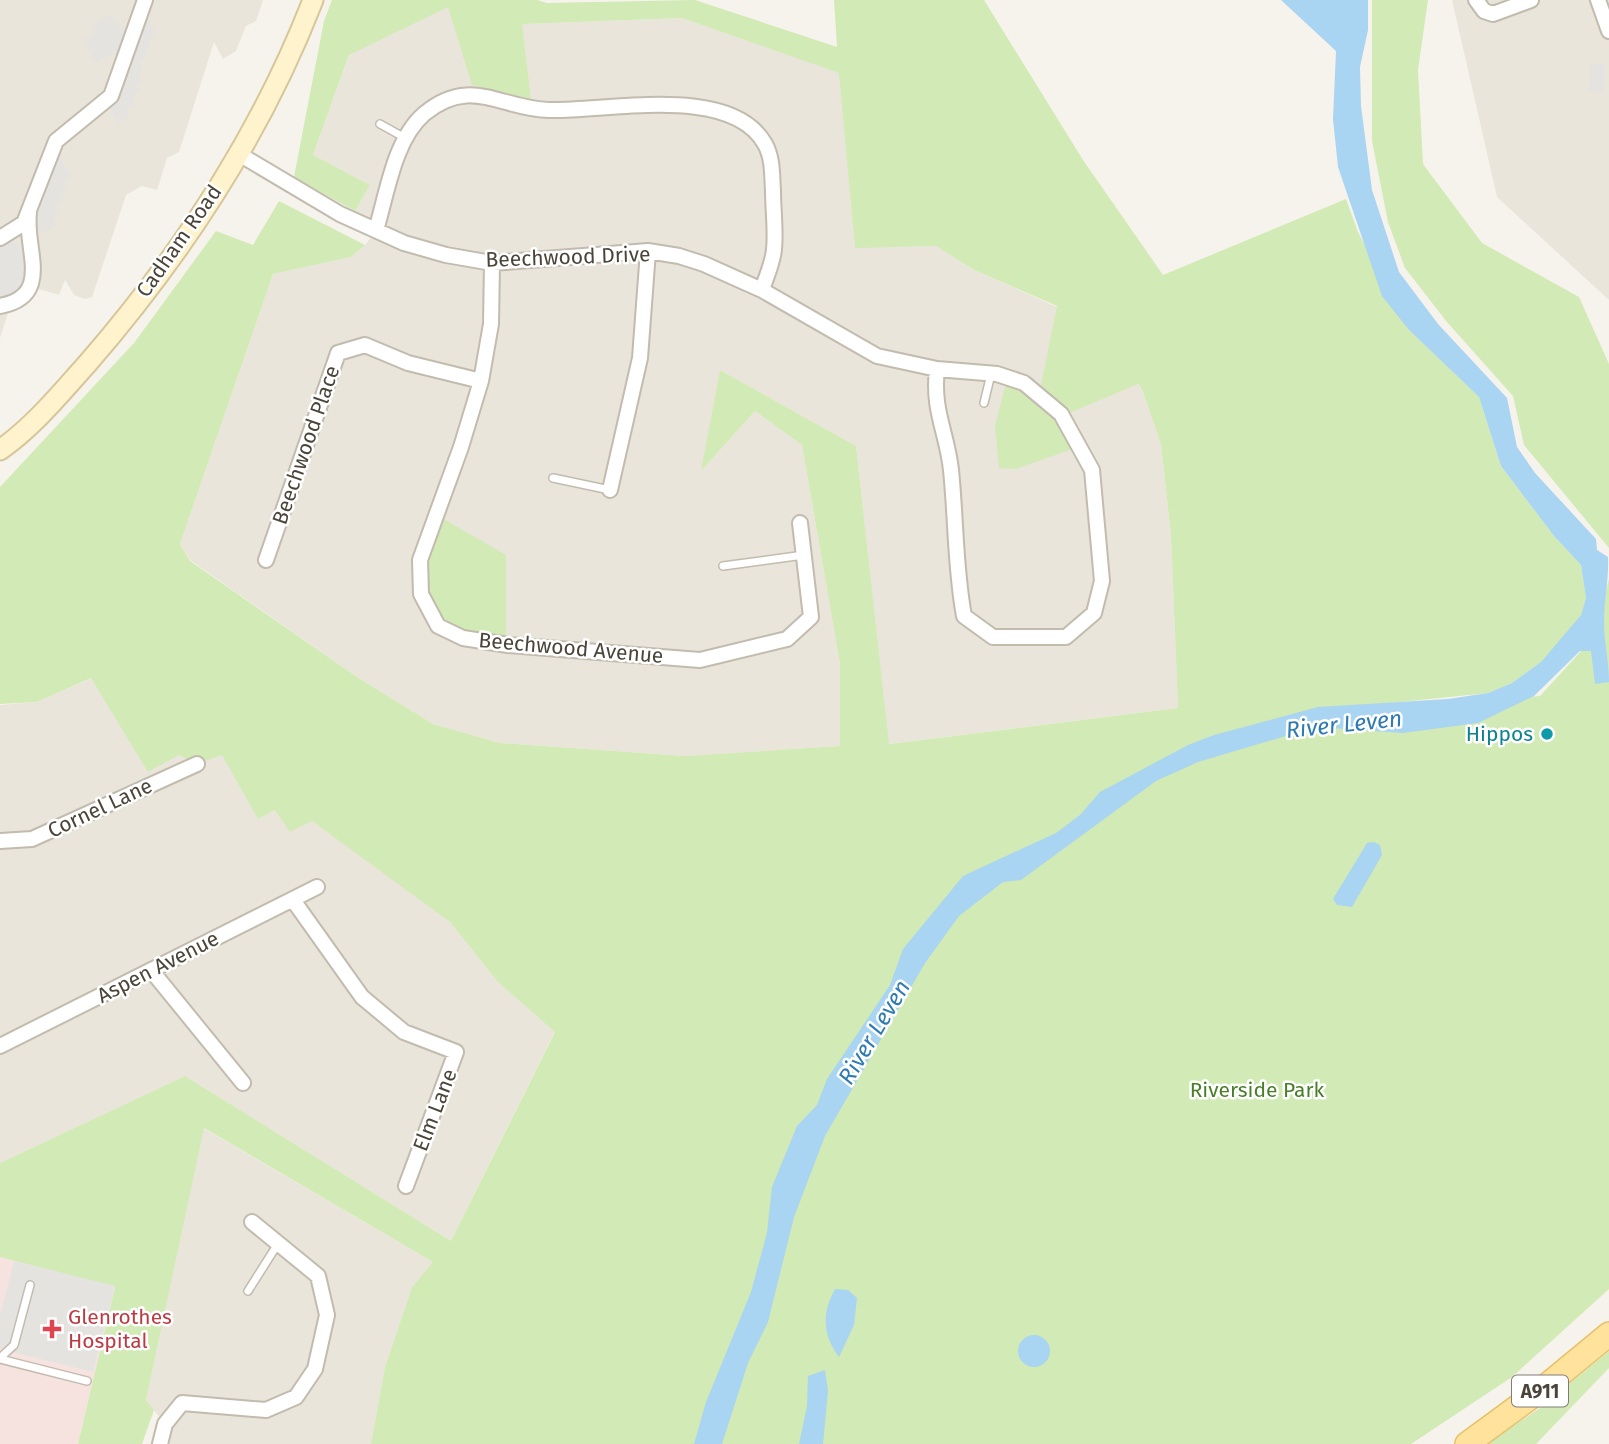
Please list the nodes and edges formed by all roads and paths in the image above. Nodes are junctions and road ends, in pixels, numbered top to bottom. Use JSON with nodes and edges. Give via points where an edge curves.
{"nodes":[{"id":1,"x":145,"y":0,"type":"edge"},
{"id":2,"x":313,"y":0,"type":"edge"},
{"id":3,"x":1476,"y":0,"type":"edge"},
{"id":4,"x":1531,"y":0,"type":"edge"},
{"id":5,"x":1598,"y":0,"type":"edge"},
{"id":6,"x":1609,"y":31,"type":"edge"},
{"id":7,"x":380,"y":124,"type":"dead end"},
{"id":8,"x":407,"y":139,"type":"junction"},
{"id":9,"x":239,"y":153,"type":"junction"},
{"id":10,"x":29,"y":211,"type":"junction"},
{"id":11,"x":376,"y":230,"type":"junction"},
{"id":12,"x":0,"y":238,"type":"edge"},
{"id":13,"x":648,"y":251,"type":"junction"},
{"id":14,"x":492,"y":263,"type":"junction"},
{"id":15,"x":762,"y":290,"type":"junction"},
{"id":16,"x":0,"y":306,"type":"edge"},
{"id":17,"x":937,"y":369,"type":"junction"},
{"id":18,"x":991,"y":374,"type":"junction"},
{"id":19,"x":481,"y":381,"type":"junction"},
{"id":20,"x":984,"y":403,"type":"dead end"},
{"id":21,"x":0,"y":450,"type":"edge"},
{"id":22,"x":553,"y":478,"type":"dead end"},
{"id":23,"x":610,"y":489,"type":"joint"},
{"id":24,"x":800,"y":523,"type":"dead end"},
{"id":25,"x":804,"y":555,"type":"junction"},
{"id":26,"x":266,"y":560,"type":"dead end"},
{"id":27,"x":723,"y":566,"type":"dead end"},
{"id":28,"x":197,"y":764,"type":"dead end"},
{"id":29,"x":0,"y":841,"type":"edge"},
{"id":30,"x":317,"y":887,"type":"dead end"},
{"id":31,"x":293,"y":900,"type":"junction"},
{"id":32,"x":151,"y":970,"type":"junction"},
{"id":33,"x":2,"y":1041,"type":"edge"},
{"id":34,"x":243,"y":1083,"type":"dead end"},
{"id":35,"x":406,"y":1186,"type":"dead end"},
{"id":36,"x":252,"y":1222,"type":"dead end"},
{"id":37,"x":280,"y":1241,"type":"junction"},
{"id":38,"x":30,"y":1285,"type":"dead end"},
{"id":39,"x":248,"y":1292,"type":"dead end"},
{"id":40,"x":1609,"y":1334,"type":"edge"},
{"id":41,"x":0,"y":1358,"type":"edge"},
{"id":42,"x":87,"y":1381,"type":"dead end"},
{"id":43,"x":160,"y":1444,"type":"edge"},
{"id":44,"x":1467,"y":1444,"type":"edge"}],
"edges":[{"from":1,"to":10,"type":"street","via":[[111,96],[57,141]]},
{"from":2,"to":9,"type":"street","name":"Cadham Road"},
{"from":3,"to":4,"type":"street","via":[[1493,14]]},
{"from":5,"to":6,"type":"street"},
{"from":7,"to":8,"type":"lane"},
{"from":8,"to":11,"type":"street"},
{"from":8,"to":15,"type":"street","via":[[422,115],[462,94],[489,96],[533,109],[636,103],[677,105],[736,118],[765,144],[772,164],[774,250]]},
{"from":9,"to":11,"type":"street","name":"Beechwood Drive","via":[[340,214]]},
{"from":9,"to":21,"type":"street","name":"Cadham Road","via":[[190,231],[109,338],[35,422]]},
{"from":10,"to":12,"type":"street","via":[[24,223]]},
{"from":10,"to":16,"type":"street","via":[[33,281],[21,297]]},
{"from":11,"to":14,"type":"street","name":"Beechwood Drive","via":[[446,256]]},
{"from":13,"to":14,"type":"street","name":"Beechwood Drive"},
{"from":13,"to":15,"type":"street","name":"Beechwood Drive","via":[[704,264]]},
{"from":13,"to":23,"type":"street","via":[[640,358]]},
{"from":14,"to":19,"type":"street","name":"Beechwood Avenue","via":[[491,324]]},
{"from":15,"to":17,"type":"street","name":"Beechwood Drive","via":[[877,356]]},
{"from":17,"to":18,"type":"street","name":"Beechwood Drive"},
{"from":17,"to":18,"type":"street","name":"Beechwood Drive","via":[[934,394],[951,467],[956,576],[964,616],[993,638],[1066,637],[1094,613],[1102,581],[1092,470],[1072,429],[1044,398],[1024,383]]},
{"from":18,"to":20,"type":"lane"},
{"from":19,"to":25,"type":"street","name":"Beechwood Avenue","via":[[419,560],[421,594],[438,626],[463,638],[508,645],[701,660],[788,639],[811,617]]},
{"from":19,"to":26,"type":"street","name":"Beechwood Place","via":[[408,363],[365,345],[338,352]]},
{"from":22,"to":23,"type":"lane"},
{"from":24,"to":25,"type":"street","name":"Beechwood Avenue"},
{"from":25,"to":27,"type":"lane"},
{"from":28,"to":29,"type":"street","name":"Cornel Lane","via":[[32,839]]},
{"from":30,"to":31,"type":"street","name":"Aspen Avenue"},
{"from":31,"to":32,"type":"street","name":"Aspen Avenue"},
{"from":31,"to":35,"type":"street","name":"Elm Lane","via":[[362,997],[404,1032],[456,1052]]},
{"from":32,"to":33,"type":"street","name":"Aspen Avenue"},
{"from":32,"to":34,"type":"street"},
{"from":36,"to":37,"type":"street"},
{"from":37,"to":39,"type":"lane"},
{"from":37,"to":43,"type":"street","via":[[318,1276],[327,1314],[315,1369],[296,1398],[267,1409],[182,1403],[165,1424]]},
{"from":38,"to":41,"type":"lane","via":[[14,1345]]},
{"from":40,"to":44,"type":"main road","number":"A911"},
{"from":41,"to":42,"type":"lane"}]}
